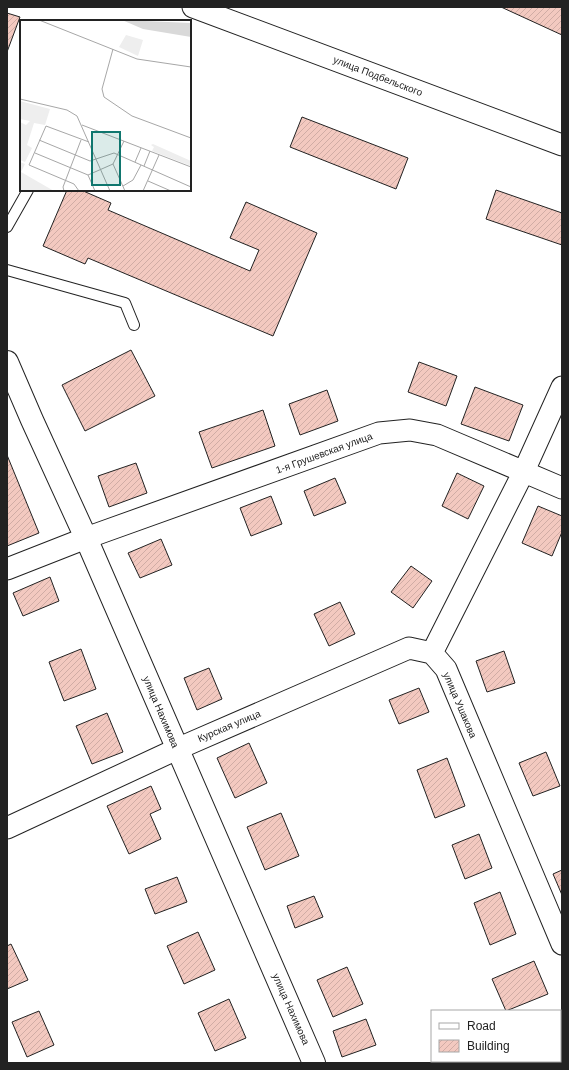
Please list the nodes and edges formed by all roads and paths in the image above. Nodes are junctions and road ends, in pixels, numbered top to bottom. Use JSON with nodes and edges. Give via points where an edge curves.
{"nodes":[{"id":1,"x":193,"y":7,"type":"edge"},
{"id":2,"x":562,"y":145,"type":"edge"},
{"id":3,"x":27,"y":191,"type":"edge"},
{"id":4,"x":7,"y":227,"type":"edge"},
{"id":5,"x":7,"y":270,"type":"edge"},
{"id":6,"x":134,"y":325,"type":"dead end"},
{"id":7,"x":7,"y":362,"type":"edge"},
{"id":8,"x":562,"y":387,"type":"edge"},
{"id":9,"x":12,"y":388,"type":"edge"},
{"id":10,"x":524,"y":472,"type":"junction"},
{"id":11,"x":562,"y":488,"type":"edge"},
{"id":12,"x":86,"y":538,"type":"junction"},
{"id":13,"x":7,"y":569,"type":"edge"},
{"id":14,"x":432,"y":653,"type":"junction"},
{"id":15,"x":176,"y":749,"type":"junction"},
{"id":16,"x":7,"y":828,"type":"edge"},
{"id":17,"x":562,"y":944,"type":"edge"},
{"id":18,"x":314,"y":1063,"type":"edge"}],
"edges":[{"from":1,"to":2,"type":"street","name":"улица Подбельского"},
{"from":3,"to":4,"type":"lane"},
{"from":5,"to":6,"type":"lane","via":[[125,303]]},
{"from":7,"to":9,"type":"street","name":"улица Нахимова"},
{"from":8,"to":10,"type":"street"},
{"from":9,"to":12,"type":"street","name":"улица Нахимова","via":[[32,420]]},
{"from":10,"to":11,"type":"street","name":"1-я Грушевская улица"},
{"from":10,"to":12,"type":"street","name":"1-я Грушевская улица","via":[[437,434],[410,430],[379,433]]},
{"from":10,"to":14,"type":"street"},
{"from":12,"to":13,"type":"street","name":"1-я Грушевская улица"},
{"from":12,"to":15,"type":"street","name":"улица Нахимова"},
{"from":14,"to":15,"type":"street","name":"Курская улица","via":[[410,648]]},
{"from":14,"to":17,"type":"street","name":"улица Ушакова","via":[[446,670]]},
{"from":15,"to":16,"type":"street","name":"Курская улица"},
{"from":15,"to":18,"type":"street","name":"улица Нахимова"}]}
